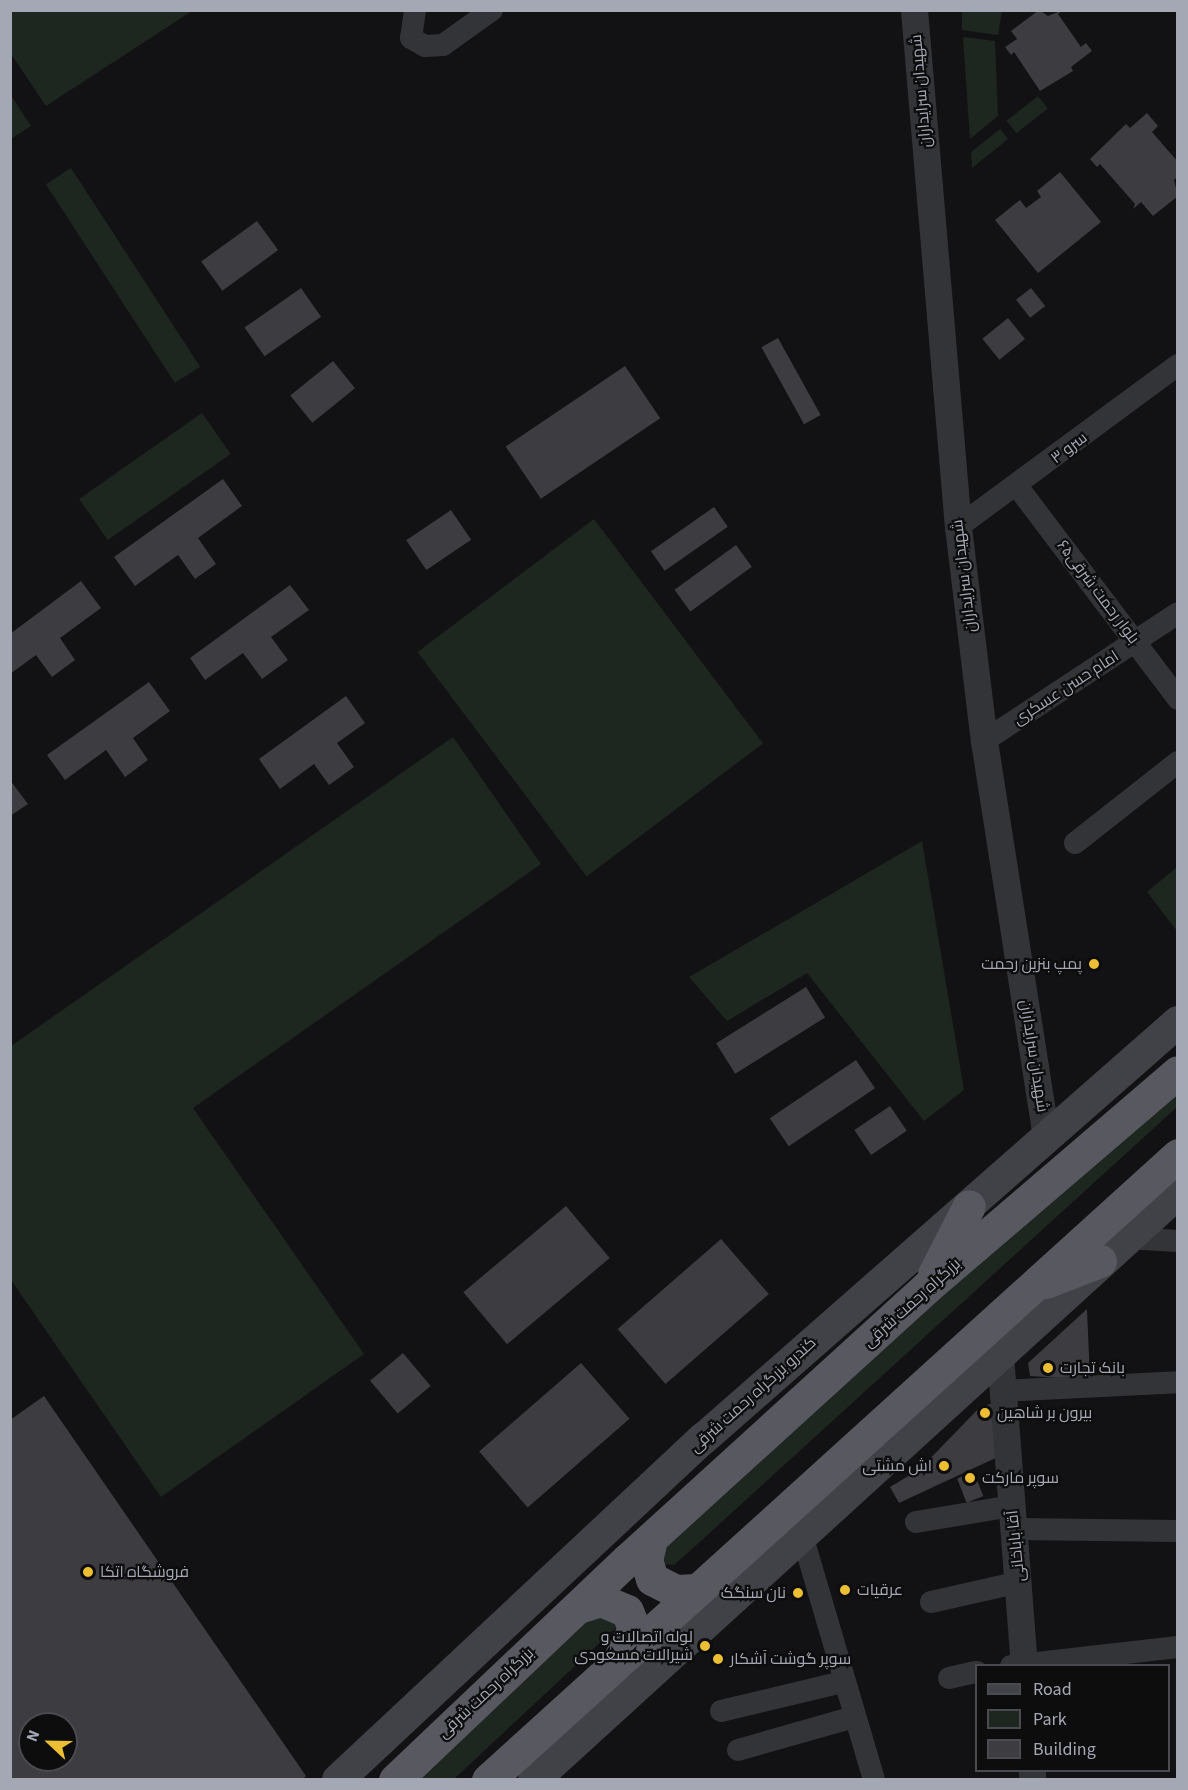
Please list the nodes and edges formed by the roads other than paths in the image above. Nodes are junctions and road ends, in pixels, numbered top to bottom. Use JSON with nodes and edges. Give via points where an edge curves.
{"nodes":[{"id":1,"x":414,"y":10,"type":"edge"},
{"id":2,"x":492,"y":10,"type":"edge"},
{"id":3,"x":914,"y":10,"type":"edge"},
{"id":4,"x":1178,"y":365,"type":"edge"},
{"id":5,"x":1017,"y":486,"type":"junction"},
{"id":6,"x":958,"y":528,"type":"junction"},
{"id":7,"x":1178,"y":613,"type":"edge"},
{"id":8,"x":1137,"y":643,"type":"junction"},
{"id":9,"x":1178,"y":699,"type":"edge"},
{"id":10,"x":984,"y":741,"type":"junction"},
{"id":11,"x":1178,"y":762,"type":"edge"},
{"id":12,"x":1075,"y":843,"type":"dead end"},
{"id":13,"x":1178,"y":1022,"type":"edge"},
{"id":14,"x":1178,"y":1072,"type":"edge"},
{"id":15,"x":1046,"y":1137,"type":"junction"},
{"id":16,"x":1178,"y":1155,"type":"edge"},
{"id":17,"x":1178,"y":1193,"type":"edge"},
{"id":18,"x":969,"y":1206,"type":"junction"},
{"id":19,"x":1126,"y":1238,"type":"junction"},
{"id":20,"x":1178,"y":1241,"type":"edge"},
{"id":21,"x":1100,"y":1261,"type":"junction"},
{"id":22,"x":927,"y":1287,"type":"junction"},
{"id":23,"x":1028,"y":1289,"type":"junction"},
{"id":24,"x":1000,"y":1355,"type":"junction"},
{"id":25,"x":1178,"y":1383,"type":"edge"},
{"id":26,"x":1003,"y":1391,"type":"junction"},
{"id":27,"x":1013,"y":1518,"type":"junction"},
{"id":28,"x":916,"y":1522,"type":"dead end"},
{"id":29,"x":1178,"y":1531,"type":"edge"},
{"id":30,"x":802,"y":1535,"type":"junction"},
{"id":31,"x":651,"y":1539,"type":"junction"},
{"id":32,"x":1020,"y":1582,"type":"junction"},
{"id":33,"x":697,"y":1590,"type":"junction"},
{"id":34,"x":931,"y":1602,"type":"dead end"},
{"id":35,"x":578,"y":1607,"type":"junction"},
{"id":36,"x":1177,"y":1647,"type":"edge"},
{"id":37,"x":618,"y":1661,"type":"junction"},
{"id":38,"x":1019,"y":1664,"type":"edge"},
{"id":39,"x":1028,"y":1664,"type":"edge"},
{"id":40,"x":975,"y":1672,"type":"edge"},
{"id":41,"x":949,"y":1678,"type":"dead end"},
{"id":42,"x":843,"y":1682,"type":"junction"},
{"id":43,"x":721,"y":1711,"type":"dead end"},
{"id":44,"x":854,"y":1717,"type":"junction"},
{"id":45,"x":738,"y":1750,"type":"dead end"},
{"id":46,"x":550,"y":1774,"type":"edge"},
{"id":47,"x":338,"y":1779,"type":"edge"},
{"id":48,"x":395,"y":1779,"type":"edge"},
{"id":49,"x":488,"y":1779,"type":"edge"},
{"id":50,"x":874,"y":1779,"type":"edge"}],
"edges":[{"from":1,"to":2,"type":"street","via":[[411,38],[425,46],[442,45]]},
{"from":3,"to":6,"type":"street","name":"شهیدان سرایداران"},
{"from":4,"to":5,"type":"street","name":"سرو ۳"},
{"from":5,"to":6,"type":"street","name":"سرو ۳"},
{"from":5,"to":8,"type":"street","name":"بلوار رحمت شرقی۶۵"},
{"from":6,"to":10,"type":"street","name":"شهیدان سرایداران"},
{"from":7,"to":8,"type":"street","name":"امام حسن عسکری"},
{"from":8,"to":9,"type":"street","name":"بلوار رحمت شرقی۶۵"},
{"from":8,"to":10,"type":"street","name":"امام حسن عسکری"},
{"from":10,"to":15,"type":"street","name":"شهیدان سرایداران"},
{"from":11,"to":12,"type":"street"},
{"from":13,"to":15,"type":"main road","name":"کندرو بزرگراه رحمت شرقی"},
{"from":14,"to":22,"type":"highway","name":"بزرگراه رحمت شرقی"},
{"from":15,"to":18,"type":"main road","name":"کندرو بزرگراه رحمت شرقی"},
{"from":16,"to":23,"type":"highway"},
{"from":17,"to":19,"type":"main road"},
{"from":18,"to":22,"type":"highway"},
{"from":18,"to":47,"type":"main road","name":"کندرو بزرگراه رحمت شرقی","via":[[703,1439]]},
{"from":19,"to":20,"type":"street"},
{"from":19,"to":21,"type":"main road"},
{"from":21,"to":23,"type":"highway"},
{"from":21,"to":24,"type":"main road"},
{"from":22,"to":31,"type":"highway","name":"بزرگراه رحمت شرقی"},
{"from":23,"to":33,"type":"highway"},
{"from":24,"to":26,"type":"street","name":"آقا باباخانی"},
{"from":24,"to":30,"type":"main road"},
{"from":25,"to":26,"type":"street"},
{"from":26,"to":27,"type":"street","name":"آقا باباخانی"},
{"from":27,"to":28,"type":"street"},
{"from":27,"to":29,"type":"street"},
{"from":27,"to":32,"type":"street","name":"آقا باباخانی"},
{"from":30,"to":42,"type":"street"},
{"from":30,"to":46,"type":"main road"},
{"from":31,"to":33,"type":"highway","via":[[646,1560],[651,1579],[676,1591]]},
{"from":31,"to":35,"type":"highway","name":"بزرگراه رحمت شرقی"},
{"from":32,"to":34,"type":"street"},
{"from":32,"to":38,"type":"street","name":"آقا باباخانی"},
{"from":33,"to":37,"type":"highway"},
{"from":35,"to":37,"type":"highway","via":[[601,1600],[627,1611],[634,1628]]},
{"from":35,"to":48,"type":"highway","name":"بزرگراه رحمت شرقی"},
{"from":36,"to":39,"type":"street"},
{"from":37,"to":49,"type":"highway"},
{"from":40,"to":41,"type":"street"},
{"from":42,"to":43,"type":"street"},
{"from":42,"to":44,"type":"street"},
{"from":44,"to":45,"type":"street"},
{"from":44,"to":50,"type":"street"}]}
